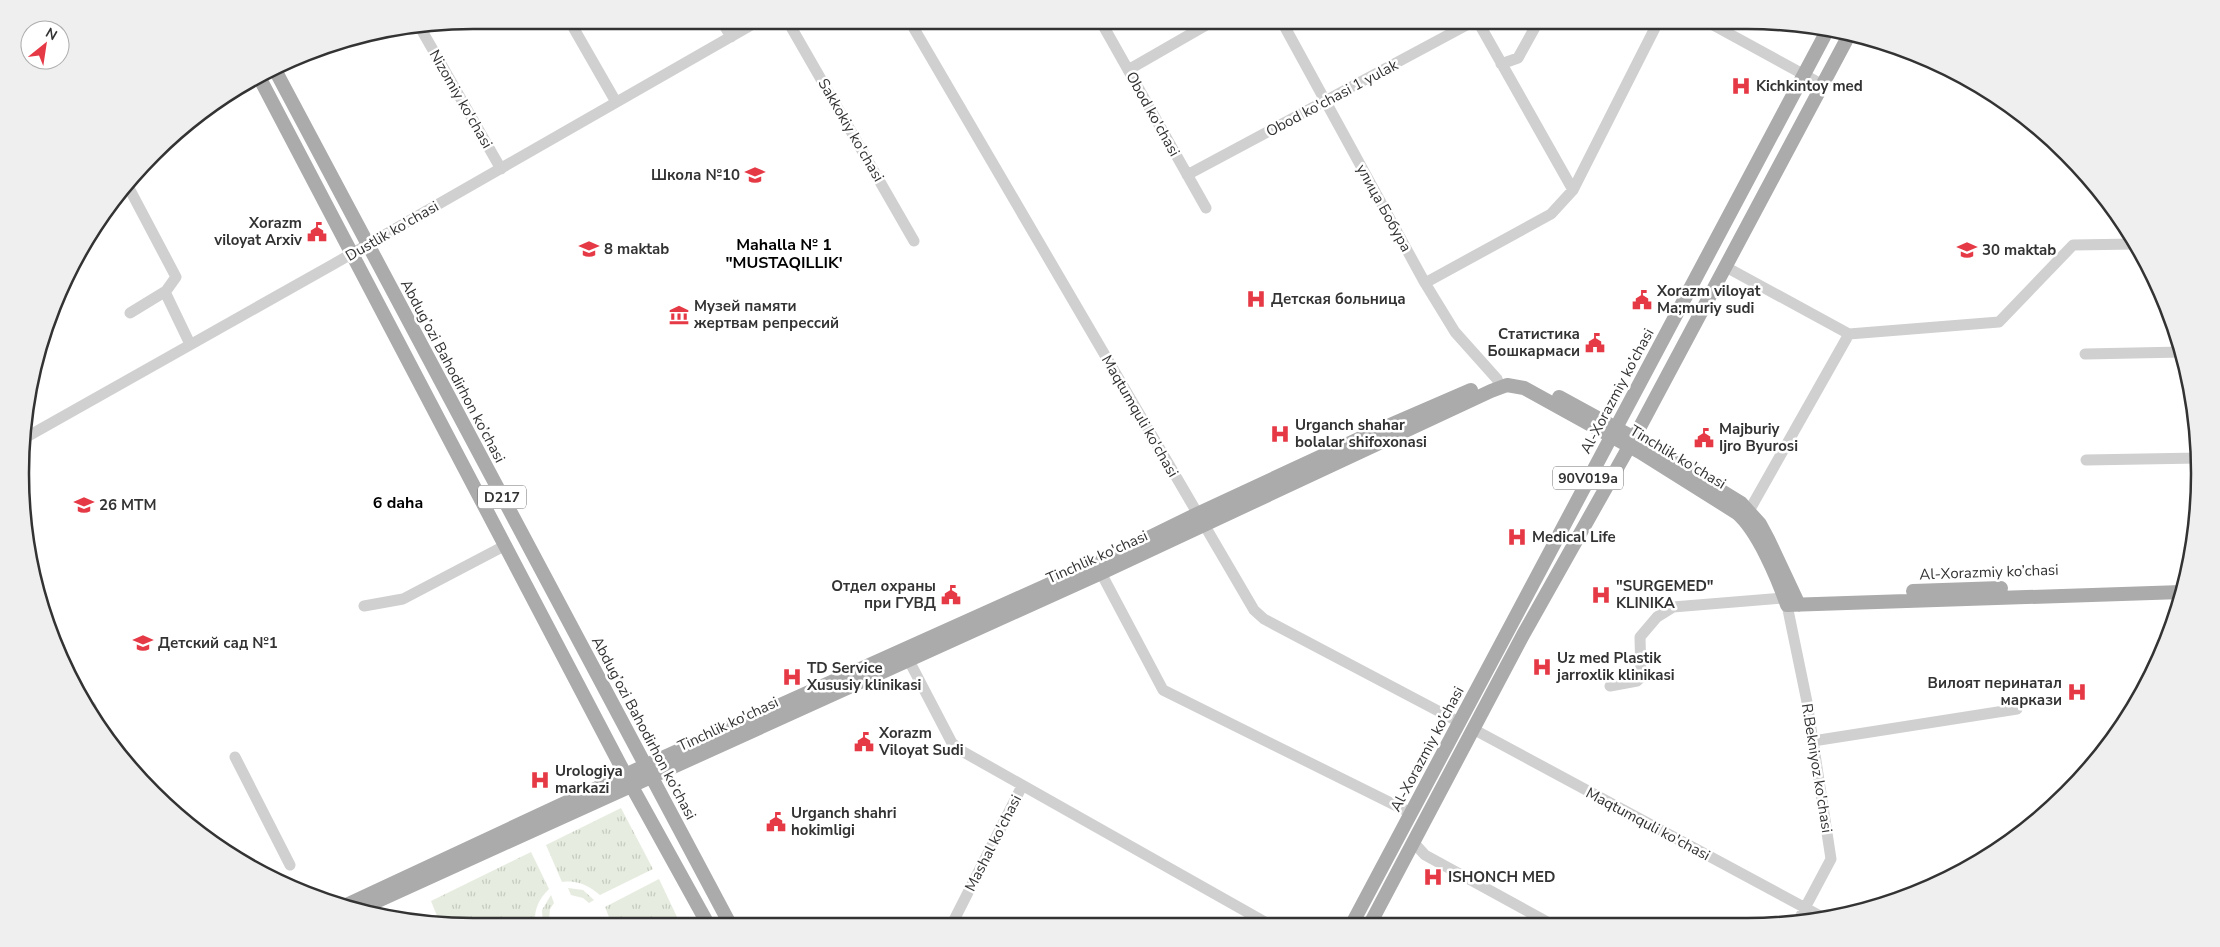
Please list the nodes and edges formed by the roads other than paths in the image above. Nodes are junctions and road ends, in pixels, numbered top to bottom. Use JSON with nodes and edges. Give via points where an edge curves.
{"nodes":[{"id":1,"x":574,"y":29,"type":"edge"},
{"id":2,"x":726,"y":29,"type":"edge"},
{"id":3,"x":745,"y":29,"type":"edge"},
{"id":4,"x":792,"y":29,"type":"edge"},
{"id":5,"x":914,"y":29,"type":"edge"},
{"id":6,"x":1105,"y":29,"type":"edge"},
{"id":7,"x":1199,"y":29,"type":"edge"},
{"id":8,"x":1286,"y":29,"type":"edge"},
{"id":9,"x":1459,"y":29,"type":"edge"},
{"id":10,"x":1481,"y":29,"type":"edge"},
{"id":11,"x":1534,"y":29,"type":"edge"},
{"id":12,"x":1654,"y":29,"type":"edge"},
{"id":13,"x":1721,"y":29,"type":"edge"},
{"id":14,"x":423,"y":32,"type":"edge"},
{"id":15,"x":1825,"y":36,"type":"edge"},
{"id":16,"x":731,"y":37,"type":"junction"},
{"id":17,"x":1846,"y":40,"type":"edge"},
{"id":18,"x":1501,"y":64,"type":"junction"},
{"id":19,"x":1128,"y":70,"type":"junction"},
{"id":20,"x":1805,"y":74,"type":"junction"},
{"id":21,"x":278,"y":75,"type":"edge"},
{"id":22,"x":262,"y":83,"type":"edge"},
{"id":23,"x":1823,"y":85,"type":"junction"},
{"id":24,"x":1326,"y":101,"type":"junction"},
{"id":25,"x":616,"y":102,"type":"junction"},
{"id":26,"x":501,"y":169,"type":"junction"},
{"id":27,"x":1187,"y":175,"type":"junction"},
{"id":28,"x":1573,"y":190,"type":"junction"},
{"id":29,"x":131,"y":191,"type":"edge"},
{"id":30,"x":1206,"y":208,"type":"dead end"},
{"id":31,"x":914,"y":241,"type":"dead end"},
{"id":32,"x":2128,"y":244,"type":"edge"},
{"id":33,"x":368,"y":245,"type":"junction"},
{"id":34,"x":352,"y":254,"type":"junction"},
{"id":35,"x":1726,"y":267,"type":"junction"},
{"id":36,"x":1426,"y":283,"type":"junction"},
{"id":37,"x":165,"y":292,"type":"junction"},
{"id":38,"x":130,"y":312,"type":"dead end"},
{"id":39,"x":1849,"y":334,"type":"junction"},
{"id":40,"x":190,"y":344,"type":"junction"},
{"id":41,"x":2174,"y":352,"type":"edge"},
{"id":42,"x":2086,"y":354,"type":"dead end"},
{"id":43,"x":1499,"y":383,"type":"junction"},
{"id":44,"x":1613,"y":432,"type":"junction"},
{"id":45,"x":31,"y":434,"type":"edge"},
{"id":46,"x":1632,"y":442,"type":"junction"},
{"id":47,"x":2190,"y":458,"type":"edge"},
{"id":48,"x":2086,"y":460,"type":"dead end"},
{"id":49,"x":1749,"y":511,"type":"junction"},
{"id":50,"x":1200,"y":519,"type":"junction"},
{"id":51,"x":506,"y":545,"type":"junction"},
{"id":52,"x":1101,"y":573,"type":"junction"},
{"id":53,"x":2177,"y":583,"type":"edge"},
{"id":54,"x":2175,"y":592,"type":"edge"},
{"id":55,"x":1792,"y":601,"type":"junction"},
{"id":56,"x":364,"y":606,"type":"dead end"},
{"id":57,"x":905,"y":655,"type":"junction"},
{"id":58,"x":1610,"y":686,"type":"dead end"},
{"id":59,"x":2016,"y":709,"type":"dead end"},
{"id":60,"x":1459,"y":722,"type":"junction"},
{"id":61,"x":1473,"y":730,"type":"junction"},
{"id":62,"x":1813,"y":741,"type":"junction"},
{"id":63,"x":235,"y":756,"type":"dead end"},
{"id":64,"x":648,"y":772,"type":"junction"},
{"id":65,"x":629,"y":781,"type":"junction"},
{"id":66,"x":1022,"y":786,"type":"junction"},
{"id":67,"x":1411,"y":813,"type":"junction"},
{"id":68,"x":1414,"y":843,"type":"junction"},
{"id":69,"x":290,"y":864,"type":"dead end"},
{"id":70,"x":365,"y":905,"type":"edge"},
{"id":71,"x":1806,"y":908,"type":"junction"},
{"id":72,"x":1814,"y":913,"type":"edge"},
{"id":73,"x":1803,"y":914,"type":"edge"},
{"id":74,"x":705,"y":918,"type":"edge"},
{"id":75,"x":727,"y":918,"type":"edge"},
{"id":76,"x":954,"y":918,"type":"edge"},
{"id":77,"x":1258,"y":918,"type":"edge"},
{"id":78,"x":1355,"y":918,"type":"edge"},
{"id":79,"x":1373,"y":918,"type":"edge"},
{"id":80,"x":1540,"y":918,"type":"edge"}],
"edges":[{"from":1,"to":25,"type":"street"},
{"from":2,"to":16,"type":"street"},
{"from":3,"to":16,"type":"street","name":"Dustlik ko'chasi"},
{"from":4,"to":31,"type":"street","name":"Sakkokiy ko'chasi"},
{"from":5,"to":50,"type":"street","name":"Maqtumquli ko'chasi"},
{"from":6,"to":19,"type":"street","name":"Obod ko'chasi"},
{"from":7,"to":19,"type":"street"},
{"from":8,"to":24,"type":"street","name":"улица Бобура"},
{"from":9,"to":24,"type":"street","name":"Obod ko'chasi 1 yulak"},
{"from":10,"to":18,"type":"street"},
{"from":11,"to":18,"type":"street","via":[[1518,58]]},
{"from":12,"to":28,"type":"street"},
{"from":13,"to":20,"type":"street"},
{"from":14,"to":26,"type":"street","name":"Nizomiy ko'chasi"},
{"from":15,"to":20,"type":"main road","name":"Al-Xorazmiy ko’chasi","number":"90V019a"},
{"from":16,"to":25,"type":"street","name":"Dustlik ko'chasi"},
{"from":17,"to":23,"type":"main road","name":"Al-Xorazmiy ko’chasi","number":"90V019a"},
{"from":18,"to":28,"type":"street"},
{"from":19,"to":27,"type":"street","name":"Obod ko'chasi"},
{"from":20,"to":23,"type":"street"},
{"from":20,"to":44,"type":"main road","name":"Al-Xorazmiy ko’chasi","number":"90V019a"},
{"from":21,"to":33,"type":"main road","name":"Abdug’ozi Bahodirhon ko’chasi","number":"D217"},
{"from":22,"to":34,"type":"main road","number":"D217"},
{"from":23,"to":35,"type":"main road","name":"Al-Xorazmiy ko’chasi","number":"90V019a"},
{"from":24,"to":27,"type":"street","name":"Obod ko'chasi 1 yulak"},
{"from":24,"to":36,"type":"street","name":"улица Бобура"},
{"from":25,"to":26,"type":"street","name":"Dustlik ko'chasi"},
{"from":26,"to":33,"type":"street","name":"Dustlik ko'chasi"},
{"from":27,"to":30,"type":"street","name":"Obod ko'chasi"},
{"from":28,"to":36,"type":"street","via":[[1551,214]]},
{"from":29,"to":37,"type":"street","via":[[176,277]]},
{"from":32,"to":39,"type":"street","via":[[2073,245],[1999,322]]},
{"from":33,"to":34,"type":"street","name":"Dustlik ko'chasi"},
{"from":33,"to":64,"type":"main road","name":"Abdug’ozi Bahodirhon ko’chasi","number":"D217"},
{"from":34,"to":40,"type":"street","name":"Dustlik ko'chasi"},
{"from":34,"to":51,"type":"main road","number":"D217"},
{"from":35,"to":39,"type":"street"},
{"from":35,"to":46,"type":"main road","name":"Al-Xorazmiy ko’chasi","number":"90V019a"},
{"from":36,"to":43,"type":"street","name":"улица Бобура","via":[[1455,332]]},
{"from":37,"to":38,"type":"street"},
{"from":37,"to":40,"type":"street"},
{"from":39,"to":49,"type":"street"},
{"from":40,"to":45,"type":"street","name":"Dustlik ko'chasi"},
{"from":41,"to":42,"type":"street"},
{"from":43,"to":44,"type":"main road","name":"Tinchlik ko'chasi","via":[[1509,376],[1526,379]]},
{"from":43,"to":50,"type":"main road","name":"Tinchlik ko'chasi"},
{"from":44,"to":46,"type":"main road","name":"Tinchlik ko'chasi"},
{"from":44,"to":60,"type":"main road","name":"Al-Xorazmiy ko’chasi","number":"90V019a"},
{"from":46,"to":49,"type":"main road","name":"Tinchlik ko'chasi","via":[[1732,496]]},
{"from":46,"to":55,"type":"main road","name":"Tinchlik ko'chasi","via":[[1744,519]]},
{"from":46,"to":61,"type":"main road","name":"Al-Xorazmiy ko’chasi","number":"90V019a"},
{"from":47,"to":48,"type":"street"},
{"from":49,"to":55,"type":"main road","name":"Tinchlik ko'chasi","via":[[1768,539]]},
{"from":50,"to":52,"type":"main road","name":"Tinchlik ko'chasi"},
{"from":50,"to":57,"type":"main road","name":"Tinchlik ko'chasi","via":[[1101,561]]},
{"from":50,"to":60,"type":"street","name":"Maqtumquli ko'chasi","via":[[1260,616]]},
{"from":51,"to":56,"type":"street","via":[[403,599]]},
{"from":51,"to":65,"type":"main road","number":"D217"},
{"from":52,"to":57,"type":"main road","name":"Tinchlik ko'chasi"},
{"from":52,"to":67,"type":"street","via":[[1163,690]]},
{"from":53,"to":55,"type":"main road","name":"Al-Xorazmiy ko’chasi","via":[[1938,589]]},
{"from":54,"to":55,"type":"main road","name":"Al-Xorazmiy ko’chasi"},
{"from":55,"to":58,"type":"street","name":"Al-Xorazmiy ko’chasi","via":[[1673,607],[1657,617],[1640,637],[1641,677]]},
{"from":55,"to":62,"type":"street","name":"R.Bekniyoz ko'chasi"},
{"from":57,"to":64,"type":"main road","name":"Tinchlik ko'chasi"},
{"from":57,"to":66,"type":"street","via":[[952,743]]},
{"from":59,"to":62,"type":"street"},
{"from":60,"to":67,"type":"main road","name":"Al-Xorazmiy ko’chasi","number":"90V019a"},
{"from":61,"to":68,"type":"main road","name":"Al-Xorazmiy ko’chasi","number":"90V019a"},
{"from":61,"to":71,"type":"street","name":"Maqtumquli ko'chasi"},
{"from":62,"to":71,"type":"street","name":"R.Bekniyoz ko'chasi","via":[[1832,859]]},
{"from":63,"to":69,"type":"street"},
{"from":64,"to":65,"type":"main road","name":"Tinchlik ko'chasi"},
{"from":64,"to":75,"type":"main road","name":"Abdug’ozi Bahodirhon ko’chasi","number":"D217"},
{"from":65,"to":70,"type":"main road","name":"Tinchlik ko'chasi"},
{"from":65,"to":74,"type":"main road","number":"D217"},
{"from":66,"to":76,"type":"street","name":"Mashal ko'chasi"},
{"from":66,"to":77,"type":"street"},
{"from":67,"to":78,"type":"main road","name":"Al-Xorazmiy ko’chasi","number":"90V019a"},
{"from":68,"to":79,"type":"main road","name":"Al-Xorazmiy ko’chasi","number":"90V019a"},
{"from":68,"to":80,"type":"street","via":[[1425,855]]},
{"from":71,"to":72,"type":"street","name":"Maqtumquli ko'chasi"},
{"from":71,"to":73,"type":"street","name":"R.Bekniyoz ko'chasi"}]}
